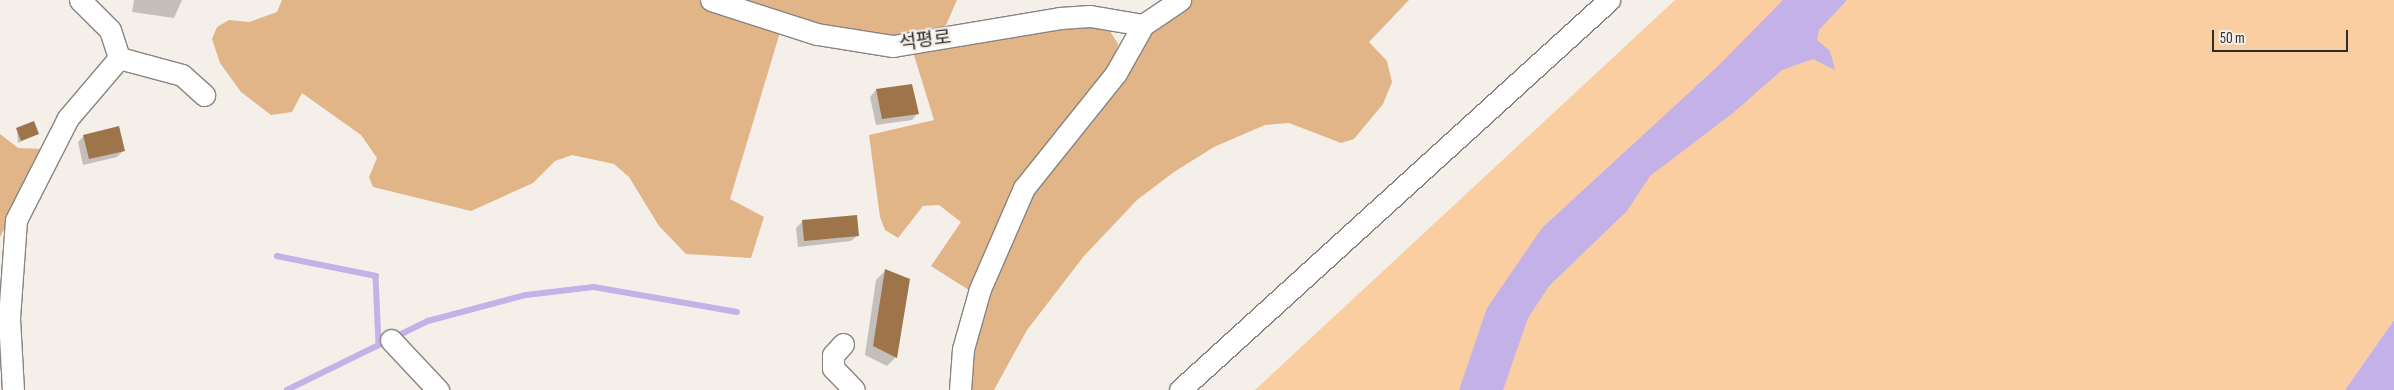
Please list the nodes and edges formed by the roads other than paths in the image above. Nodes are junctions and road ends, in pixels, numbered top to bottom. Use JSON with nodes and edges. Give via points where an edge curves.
{"nodes":[{"id":1,"x":80,"y":0,"type":"edge"},
{"id":2,"x":711,"y":0,"type":"edge"},
{"id":3,"x":1180,"y":0,"type":"edge"},
{"id":4,"x":1609,"y":0,"type":"edge"},
{"id":5,"x":1143,"y":25,"type":"junction"},
{"id":6,"x":120,"y":58,"type":"junction"},
{"id":7,"x":204,"y":95,"type":"dead end"},
{"id":8,"x":391,"y":340,"type":"dead end"},
{"id":9,"x":843,"y":344,"type":"dead end"},
{"id":10,"x":13,"y":390,"type":"edge"},
{"id":11,"x":438,"y":390,"type":"edge"},
{"id":12,"x":854,"y":390,"type":"edge"},
{"id":13,"x":960,"y":390,"type":"edge"},
{"id":14,"x":1180,"y":390,"type":"edge"}],
"edges":[{"from":1,"to":6,"type":"street","via":[[110,30]]},
{"from":2,"to":5,"type":"street","name":"석평로","via":[[816,34],[893,46],[1060,18],[1090,16]]},
{"from":3,"to":5,"type":"street"},
{"from":4,"to":14,"type":"street"},
{"from":5,"to":13,"type":"street","via":[[1116,73],[1024,188],[980,289],[963,349]]},
{"from":6,"to":7,"type":"street","via":[[182,75]]},
{"from":6,"to":10,"type":"street","via":[[68,118],[16,220],[9,318]]},
{"from":8,"to":11,"type":"street"},
{"from":9,"to":12,"type":"street","via":[[833,355],[833,368]]}]}
